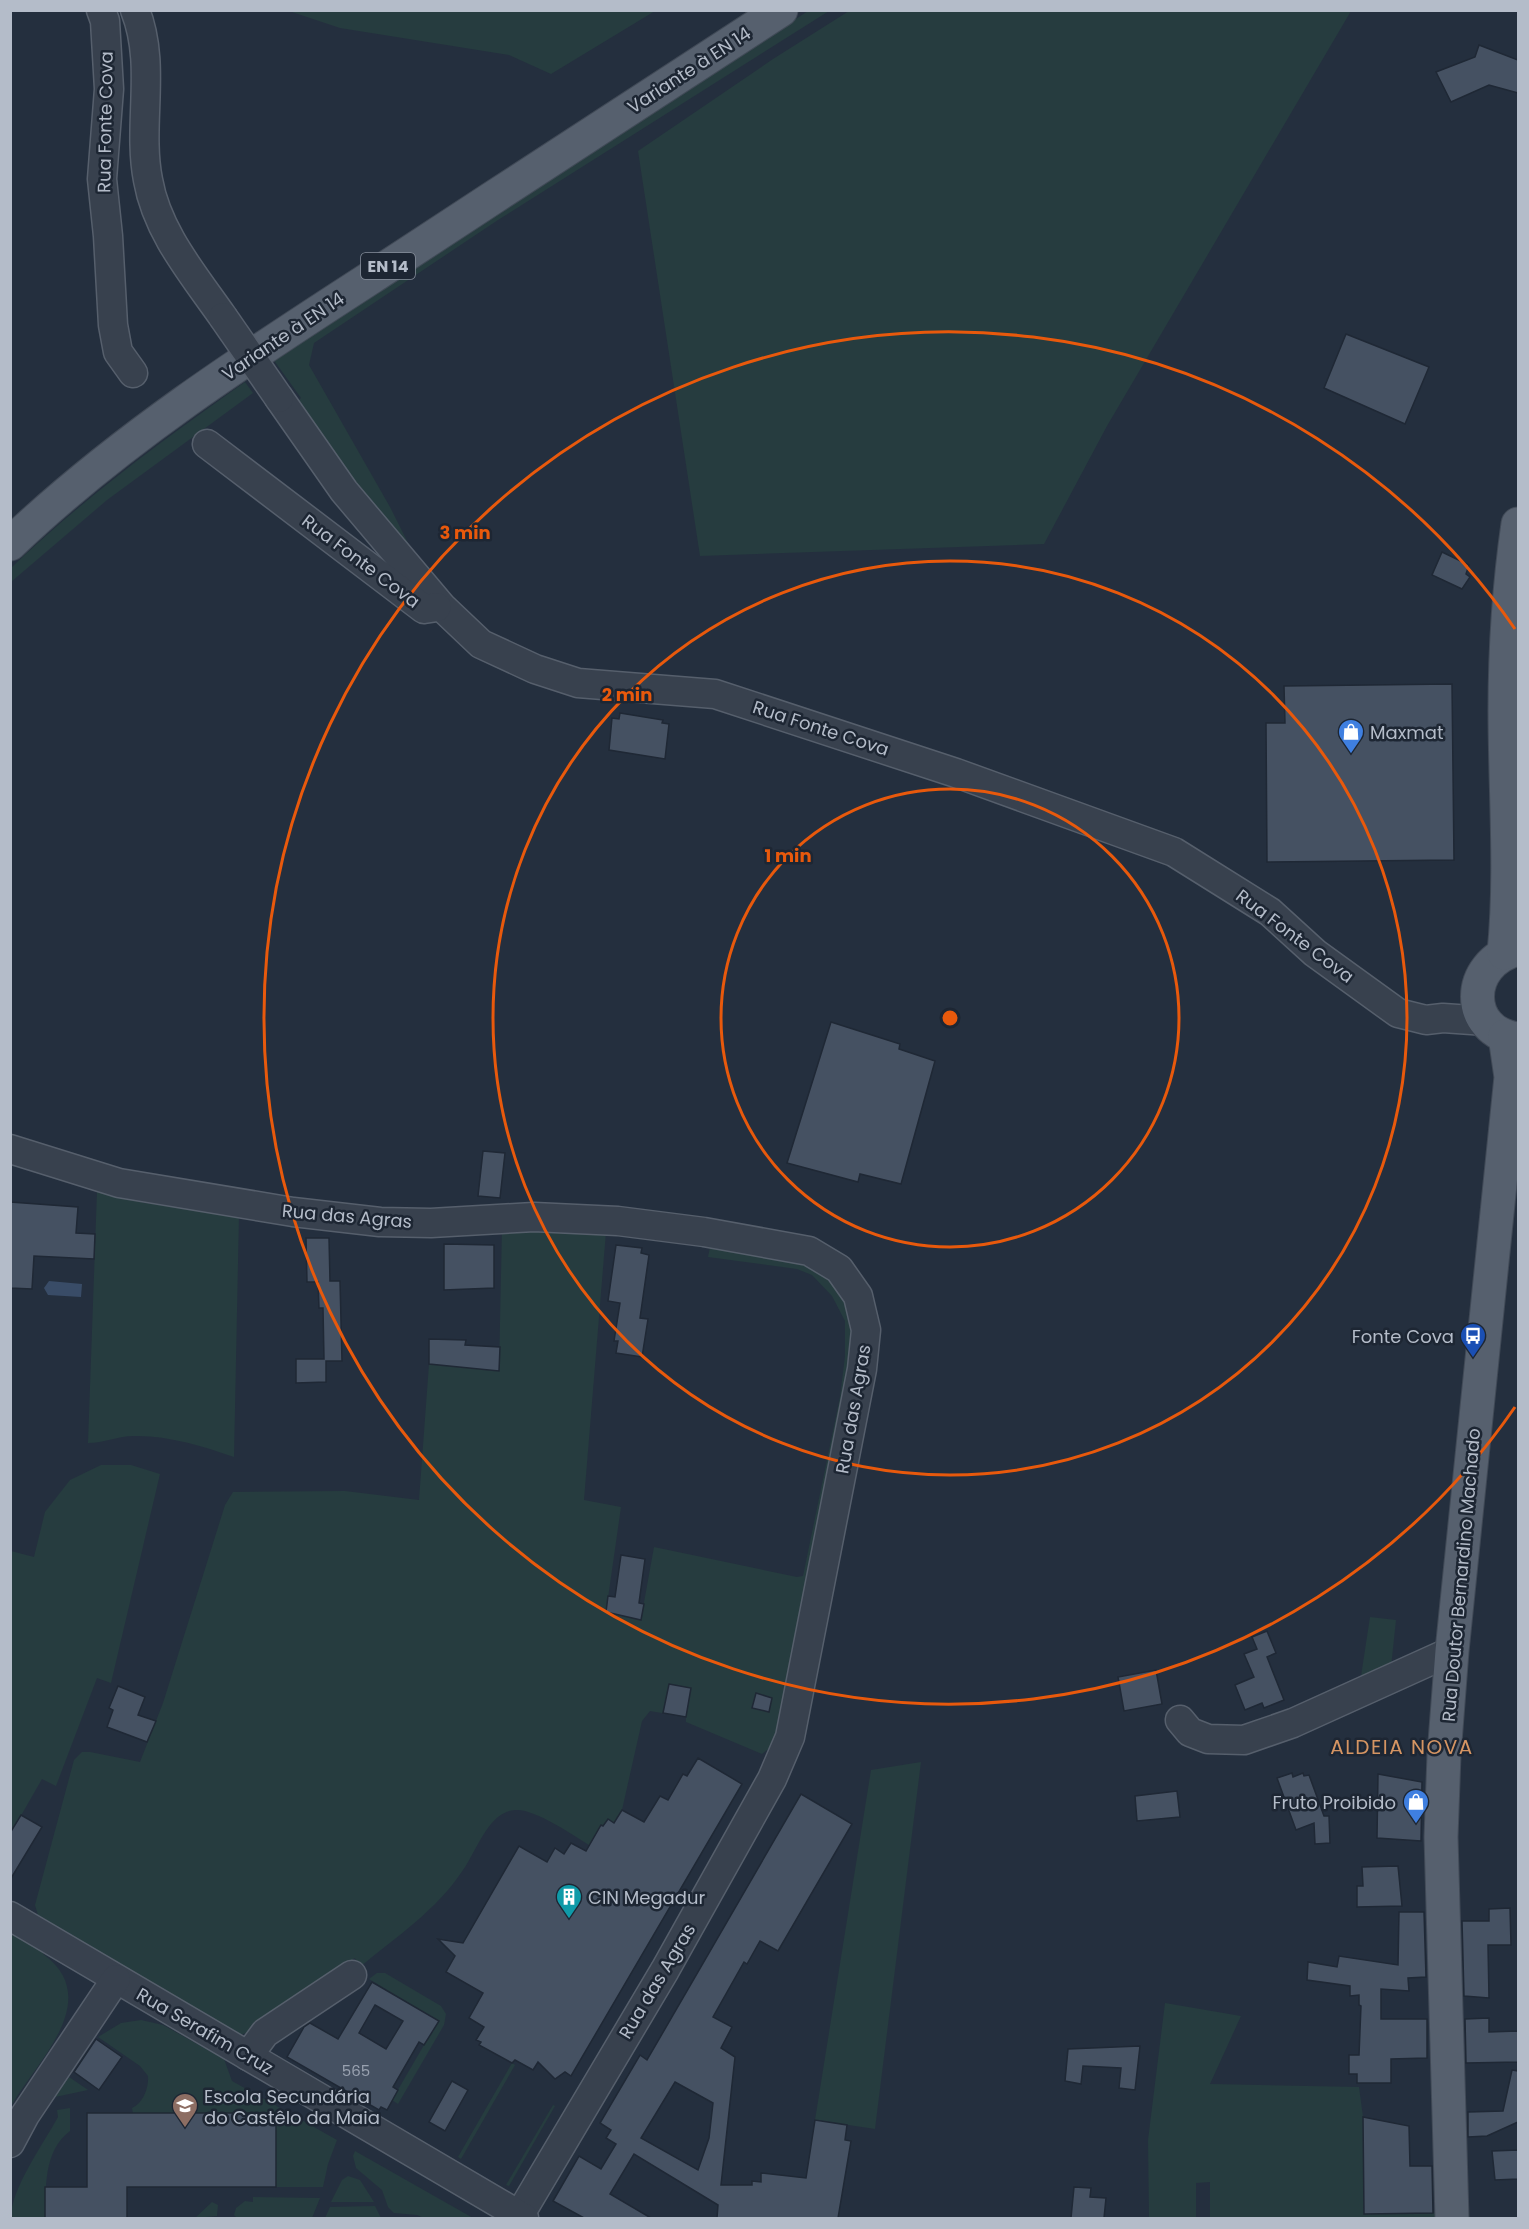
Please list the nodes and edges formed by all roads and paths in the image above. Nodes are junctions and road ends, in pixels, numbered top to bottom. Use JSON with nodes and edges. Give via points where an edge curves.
{"nodes":[{"id":1,"x":101,"y":10,"type":"edge"},
{"id":2,"x":135,"y":10,"type":"edge"},
{"id":3,"x":781,"y":10,"type":"edge"},
{"id":4,"x":133,"y":373,"type":"dead end"},
{"id":5,"x":207,"y":444,"type":"dead end"},
{"id":6,"x":1518,"y":524,"type":"edge"},
{"id":7,"x":10,"y":544,"type":"edge"},
{"id":8,"x":442,"y":607,"type":"junction"},
{"id":9,"x":1513,"y":915,"type":"edge"},
{"id":10,"x":1511,"y":951,"type":"edge"},
{"id":11,"x":1497,"y":1022,"type":"edge"},
{"id":12,"x":1515,"y":1072,"type":"edge"},
{"id":13,"x":10,"y":1149,"type":"edge"},
{"id":14,"x":1452,"y":1651,"type":"junction"},
{"id":15,"x":1180,"y":1720,"type":"dead end"},
{"id":16,"x":10,"y":1916,"type":"edge"},
{"id":17,"x":352,"y":1975,"type":"dead end"},
{"id":18,"x":116,"y":1979,"type":"junction"},
{"id":19,"x":248,"y":2056,"type":"junction"},
{"id":20,"x":10,"y":2144,"type":"edge"},
{"id":21,"x":521,"y":2217,"type":"edge"},
{"id":22,"x":1452,"y":2218,"type":"edge"}],
"edges":[{"from":1,"to":4,"type":"street","name":"Rua Fonte Cova","via":[[109,89],[102,179],[112,325],[118,352]]},
{"from":2,"to":8,"type":"street","bridge":true,"via":[[146,65],[145,153],[153,205],[172,242],[344,491]]},
{"from":3,"to":7,"type":"main road","name":"Variante à EN 14","number":"EN 14","via":[[209,386],[125,447]]},
{"from":5,"to":8,"type":"street","name":"Rua Fonte Cova","via":[[424,609]]},
{"from":6,"to":9,"type":"main road","via":[[1510,579],[1506,658]]},
{"from":8,"to":11,"type":"street","name":"Rua Fonte Cova","via":[[481,644],[535,669],[578,683],[714,694],[956,773],[1174,852],[1269,912],[1315,953],[1398,1013],[1426,1020]]},
{"from":9,"to":10,"type":"main road"},
{"from":10,"to":11,"type":"main road","via":[[1485,969]]},
{"from":11,"to":12,"type":"main road","name":"Rua Doutor Bernardino Machado"},
{"from":12,"to":14,"type":"main road","name":"Rua Doutor Bernardino Machado"},
{"from":13,"to":21,"type":"street","name":"Rua das Agras","via":[[119,1183],[293,1212],[380,1222],[544,1218],[618,1221],[704,1232],[809,1251],[839,1269],[858,1296],[866,1330],[862,1369],[790,1737],[772,1779],[665,1970]]},
{"from":14,"to":15,"type":"street","via":[[1314,1714],[1244,1740],[1208,1739],[1191,1732]]},
{"from":14,"to":22,"type":"main road","name":"Rua Doutor Bernardino Machado","via":[[1441,1838]]},
{"from":16,"to":18,"type":"street","name":"Rua Serafim Cruz"},
{"from":17,"to":19,"type":"street","via":[[265,2033]]},
{"from":18,"to":19,"type":"street","name":"Rua Serafim Cruz"},
{"from":18,"to":20,"type":"street"},
{"from":19,"to":21,"type":"street","name":"Rua Serafim Cruz"}]}
